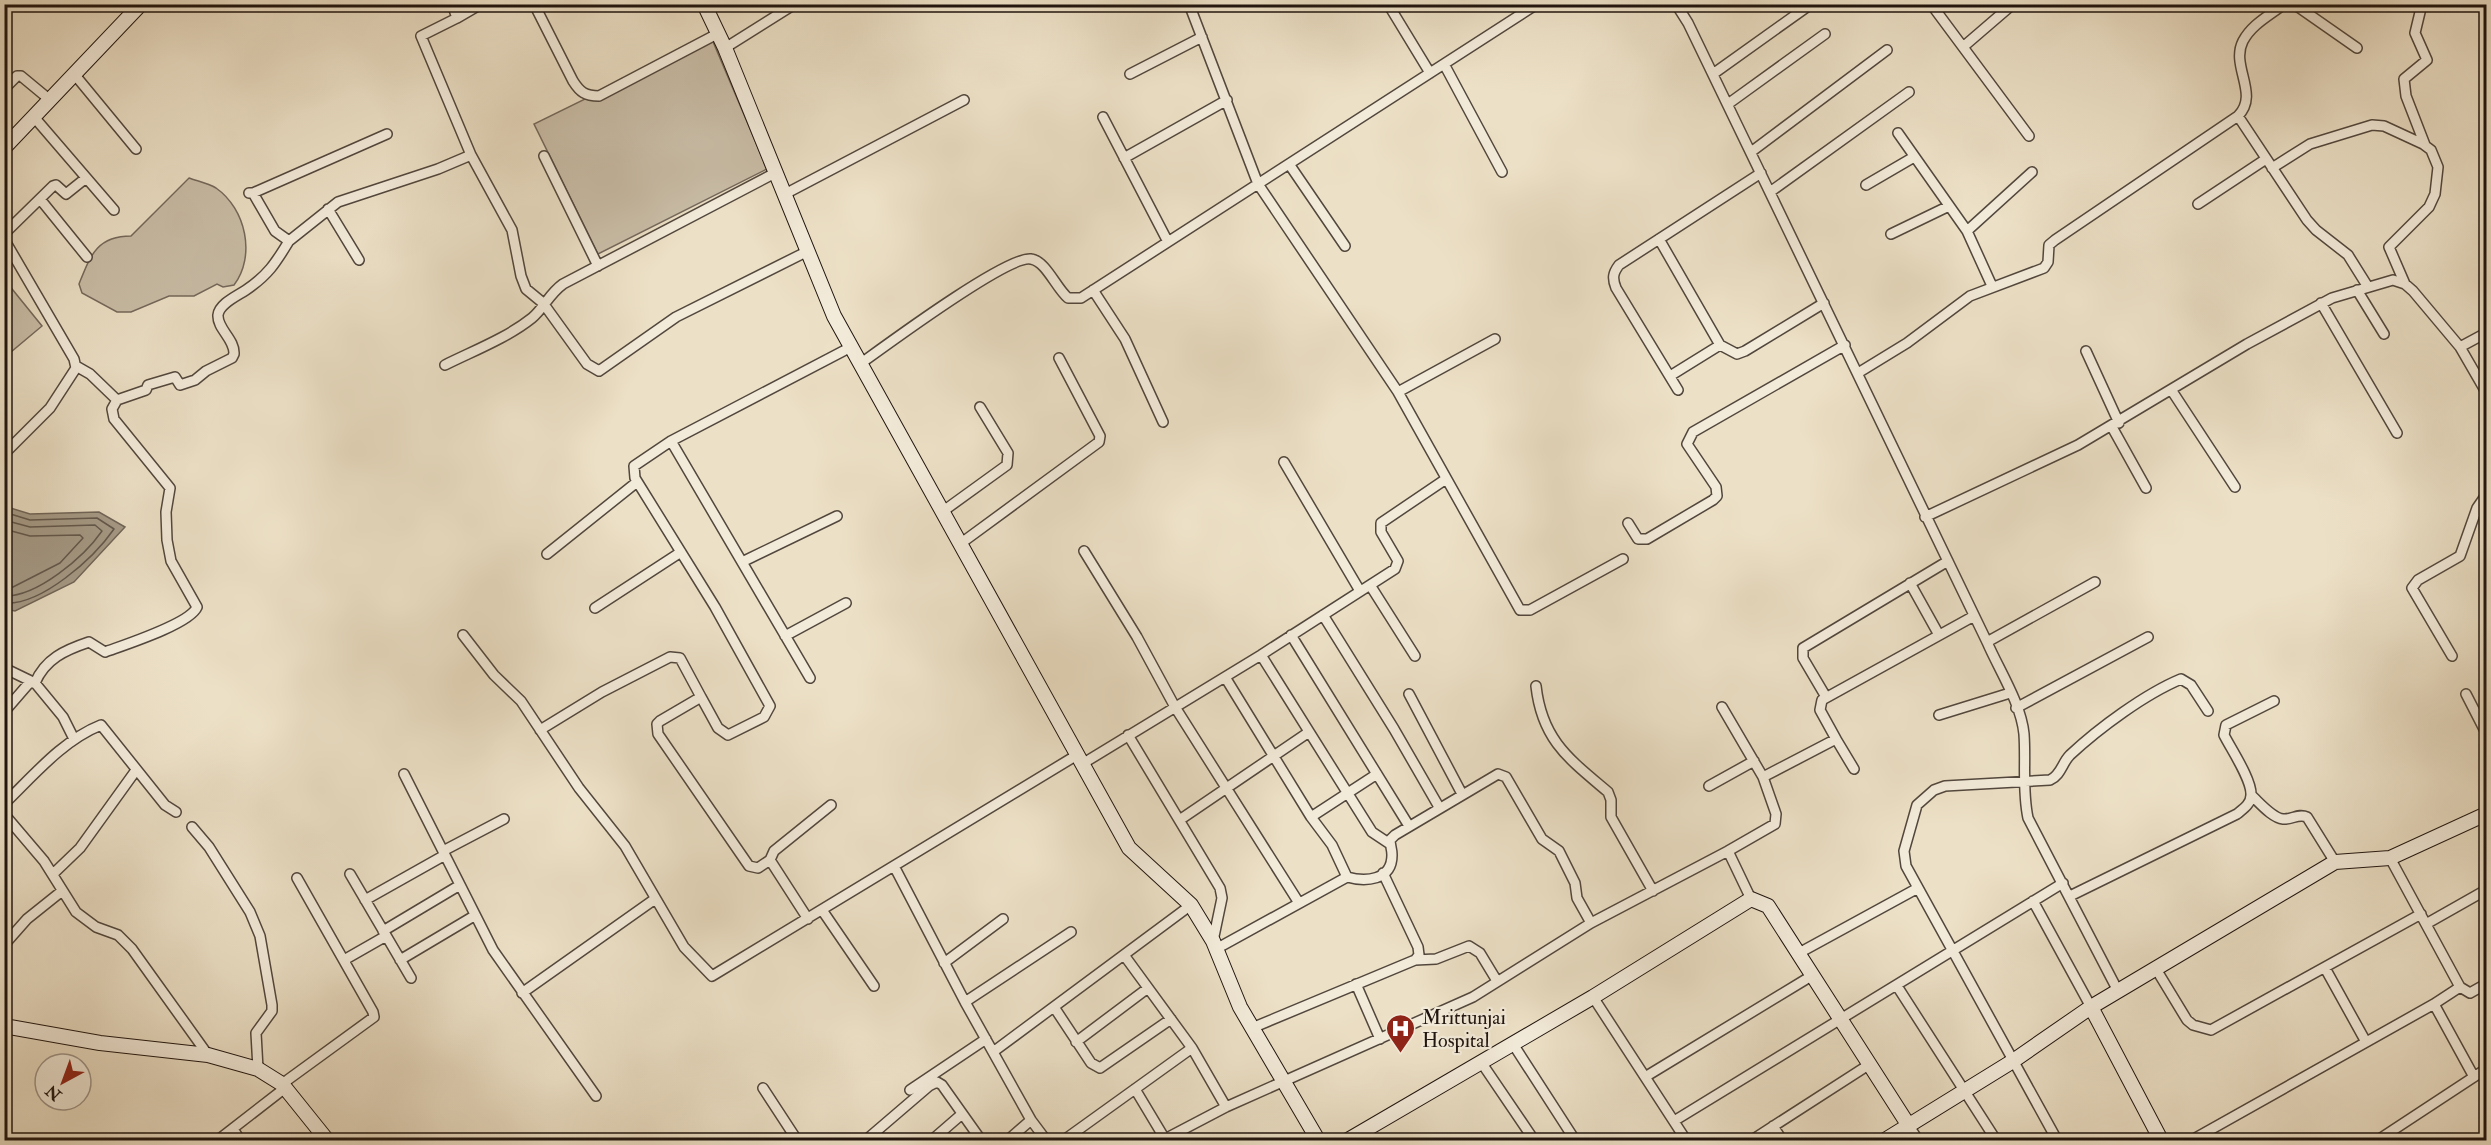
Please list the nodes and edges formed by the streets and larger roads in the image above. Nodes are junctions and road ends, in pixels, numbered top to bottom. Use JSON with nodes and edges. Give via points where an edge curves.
{"nodes":[{"id":1,"x":452,"y":4,"type":"edge"},
{"id":2,"x":481,"y":4,"type":"edge"},
{"id":3,"x":534,"y":4,"type":"edge"},
{"id":4,"x":704,"y":4,"type":"edge"},
{"id":5,"x":795,"y":4,"type":"edge"},
{"id":6,"x":1189,"y":4,"type":"edge"},
{"id":7,"x":1388,"y":4,"type":"edge"},
{"id":8,"x":1676,"y":4,"type":"edge"},
{"id":9,"x":1811,"y":4,"type":"edge"},
{"id":10,"x":1931,"y":4,"type":"edge"},
{"id":11,"x":2013,"y":4,"type":"edge"},
{"id":12,"x":2284,"y":4,"type":"edge"},
{"id":13,"x":2294,"y":4,"type":"edge"},
{"id":14,"x":2428,"y":4,"type":"edge"},
{"id":15,"x":136,"y":6,"type":"edge"},
{"id":16,"x":1530,"y":6,"type":"edge"},
{"id":17,"x":457,"y":18,"type":"junction"},
{"id":18,"x":719,"y":33,"type":"junction"},
{"id":19,"x":1825,"y":34,"type":"dead end"},
{"id":20,"x":1202,"y":37,"type":"junction"},
{"id":21,"x":1963,"y":46,"type":"junction"},
{"id":22,"x":725,"y":48,"type":"junction"},
{"id":23,"x":2357,"y":48,"type":"dead end"},
{"id":24,"x":1887,"y":50,"type":"dead end"},
{"id":25,"x":1444,"y":64,"type":"junction"},
{"id":26,"x":1430,"y":73,"type":"junction"},
{"id":27,"x":1130,"y":74,"type":"dead end"},
{"id":28,"x":1713,"y":74,"type":"junction"},
{"id":29,"x":75,"y":75,"type":"junction"},
{"id":30,"x":4,"y":89,"type":"edge"},
{"id":31,"x":1909,"y":92,"type":"dead end"},
{"id":32,"x":50,"y":100,"type":"junction"},
{"id":33,"x":964,"y":100,"type":"dead end"},
{"id":34,"x":1227,"y":100,"type":"junction"},
{"id":35,"x":1728,"y":104,"type":"junction"},
{"id":36,"x":2238,"y":116,"type":"junction"},
{"id":37,"x":34,"y":117,"type":"junction"},
{"id":38,"x":1103,"y":117,"type":"dead end"},
{"id":39,"x":1898,"y":133,"type":"dead end"},
{"id":40,"x":387,"y":134,"type":"dead end"},
{"id":41,"x":2029,"y":136,"type":"dead end"},
{"id":42,"x":2426,"y":146,"type":"junction"},
{"id":43,"x":4,"y":148,"type":"edge"},
{"id":44,"x":136,"y":149,"type":"dead end"},
{"id":45,"x":1751,"y":152,"type":"junction"},
{"id":46,"x":471,"y":155,"type":"junction"},
{"id":47,"x":544,"y":156,"type":"dead end"},
{"id":48,"x":1914,"y":157,"type":"junction"},
{"id":49,"x":1124,"y":158,"type":"junction"},
{"id":50,"x":1289,"y":164,"type":"junction"},
{"id":51,"x":2269,"y":164,"type":"junction"},
{"id":52,"x":777,"y":172,"type":"junction"},
{"id":53,"x":1502,"y":172,"type":"dead end"},
{"id":54,"x":2031,"y":172,"type":"dead end"},
{"id":55,"x":1761,"y":173,"type":"junction"},
{"id":56,"x":86,"y":178,"type":"junction"},
{"id":57,"x":1258,"y":184,"type":"junction"},
{"id":58,"x":1866,"y":184,"type":"dead end"},
{"id":59,"x":1770,"y":192,"type":"junction"},
{"id":60,"x":785,"y":194,"type":"junction"},
{"id":61,"x":40,"y":199,"type":"junction"},
{"id":62,"x":2198,"y":204,"type":"dead end"},
{"id":63,"x":1949,"y":206,"type":"junction"},
{"id":64,"x":328,"y":209,"type":"junction"},
{"id":65,"x":114,"y":210,"type":"dead end"},
{"id":66,"x":1967,"y":231,"type":"junction"},
{"id":67,"x":4,"y":234,"type":"edge"},
{"id":68,"x":1891,"y":234,"type":"dead end"},
{"id":69,"x":4,"y":239,"type":"edge"},
{"id":70,"x":1659,"y":239,"type":"junction"},
{"id":71,"x":289,"y":241,"type":"junction"},
{"id":72,"x":1168,"y":242,"type":"junction"},
{"id":73,"x":1344,"y":246,"type":"dead end"},
{"id":74,"x":808,"y":251,"type":"junction"},
{"id":75,"x":87,"y":257,"type":"dead end"},
{"id":76,"x":359,"y":260,"type":"dead end"},
{"id":77,"x":598,"y":266,"type":"junction"},
{"id":78,"x":2405,"y":284,"type":"junction"},
{"id":79,"x":1992,"y":286,"type":"junction"},
{"id":80,"x":2368,"y":286,"type":"junction"},
{"id":81,"x":1093,"y":290,"type":"junction"},
{"id":82,"x":2357,"y":290,"type":"junction"},
{"id":83,"x":543,"y":303,"type":"junction"},
{"id":84,"x":1824,"y":303,"type":"junction"},
{"id":85,"x":2321,"y":303,"type":"junction"},
{"id":86,"x":2487,"y":333,"type":"edge"},
{"id":87,"x":2384,"y":334,"type":"dead end"},
{"id":88,"x":1495,"y":339,"type":"dead end"},
{"id":89,"x":1720,"y":345,"type":"junction"},
{"id":90,"x":1845,"y":345,"type":"junction"},
{"id":91,"x":851,"y":347,"type":"junction"},
{"id":92,"x":2460,"y":347,"type":"junction"},
{"id":93,"x":2086,"y":351,"type":"dead end"},
{"id":94,"x":1059,"y":358,"type":"dead end"},
{"id":95,"x":860,"y":364,"type":"junction"},
{"id":96,"x":445,"y":365,"type":"dead end"},
{"id":97,"x":76,"y":366,"type":"junction"},
{"id":98,"x":1858,"y":373,"type":"junction"},
{"id":99,"x":1670,"y":376,"type":"junction"},
{"id":100,"x":1678,"y":390,"type":"dead end"},
{"id":101,"x":2172,"y":391,"type":"junction"},
{"id":102,"x":1398,"y":392,"type":"junction"},
{"id":103,"x":2487,"y":392,"type":"edge"},
{"id":104,"x":117,"y":400,"type":"junction"},
{"id":105,"x":980,"y":407,"type":"dead end"},
{"id":106,"x":1163,"y":422,"type":"dead end"},
{"id":107,"x":2115,"y":425,"type":"junction"},
{"id":108,"x":2397,"y":433,"type":"dead end"},
{"id":109,"x":671,"y":441,"type":"junction"},
{"id":110,"x":4,"y":454,"type":"edge"},
{"id":111,"x":1284,"y":462,"type":"dead end"},
{"id":112,"x":1446,"y":479,"type":"junction"},
{"id":113,"x":637,"y":483,"type":"junction"},
{"id":114,"x":2235,"y":487,"type":"dead end"},
{"id":115,"x":2146,"y":488,"type":"dead end"},
{"id":116,"x":2487,"y":495,"type":"edge"},
{"id":117,"x":942,"y":512,"type":"junction"},
{"id":118,"x":837,"y":516,"type":"dead end"},
{"id":119,"x":1925,"y":518,"type":"junction"},
{"id":120,"x":1628,"y":523,"type":"dead end"},
{"id":121,"x":960,"y":544,"type":"junction"},
{"id":122,"x":1084,"y":551,"type":"dead end"},
{"id":123,"x":681,"y":552,"type":"junction"},
{"id":124,"x":547,"y":554,"type":"dead end"},
{"id":125,"x":1623,"y":559,"type":"dead end"},
{"id":126,"x":1948,"y":561,"type":"junction"},
{"id":127,"x":742,"y":562,"type":"junction"},
{"id":128,"x":2095,"y":582,"type":"dead end"},
{"id":129,"x":1910,"y":583,"type":"junction"},
{"id":130,"x":1370,"y":585,"type":"junction"},
{"id":131,"x":1360,"y":591,"type":"junction"},
{"id":132,"x":846,"y":603,"type":"dead end"},
{"id":133,"x":595,"y":608,"type":"dead end"},
{"id":134,"x":1323,"y":615,"type":"junction"},
{"id":135,"x":1974,"y":616,"type":"junction"},
{"id":136,"x":463,"y":635,"type":"dead end"},
{"id":137,"x":1291,"y":635,"type":"junction"},
{"id":138,"x":1939,"y":635,"type":"junction"},
{"id":139,"x":785,"y":636,"type":"junction"},
{"id":140,"x":2148,"y":637,"type":"dead end"},
{"id":141,"x":1987,"y":642,"type":"junction"},
{"id":142,"x":1261,"y":655,"type":"junction"},
{"id":143,"x":1415,"y":656,"type":"dead end"},
{"id":144,"x":2452,"y":656,"type":"dead end"},
{"id":145,"x":4,"y":668,"type":"edge"},
{"id":146,"x":1225,"y":677,"type":"junction"},
{"id":147,"x":810,"y":678,"type":"dead end"},
{"id":148,"x":35,"y":683,"type":"junction"},
{"id":149,"x":1536,"y":686,"type":"dead end"},
{"id":150,"x":2010,"y":693,"type":"junction"},
{"id":151,"x":1409,"y":694,"type":"dead end"},
{"id":152,"x":2466,"y":694,"type":"dead end"},
{"id":153,"x":700,"y":697,"type":"junction"},
{"id":154,"x":1826,"y":697,"type":"junction"},
{"id":155,"x":2274,"y":701,"type":"dead end"},
{"id":156,"x":1174,"y":707,"type":"junction"},
{"id":157,"x":1722,"y":707,"type":"dead end"},
{"id":158,"x":2016,"y":708,"type":"junction"},
{"id":159,"x":2208,"y":711,"type":"dead end"},
{"id":160,"x":4,"y":712,"type":"edge"},
{"id":161,"x":1939,"y":715,"type":"dead end"},
{"id":162,"x":540,"y":730,"type":"junction"},
{"id":163,"x":1309,"y":732,"type":"junction"},
{"id":164,"x":2487,"y":733,"type":"edge"},
{"id":165,"x":1128,"y":735,"type":"junction"},
{"id":166,"x":74,"y":739,"type":"junction"},
{"id":167,"x":1836,"y":739,"type":"junction"},
{"id":168,"x":1274,"y":756,"type":"junction"},
{"id":169,"x":1080,"y":759,"type":"junction"},
{"id":170,"x":1754,"y":761,"type":"junction"},
{"id":171,"x":1854,"y":769,"type":"dead end"},
{"id":172,"x":134,"y":773,"type":"dead end"},
{"id":173,"x":404,"y":774,"type":"dead end"},
{"id":174,"x":1377,"y":774,"type":"junction"},
{"id":175,"x":1763,"y":777,"type":"junction"},
{"id":176,"x":2025,"y":781,"type":"junction"},
{"id":177,"x":1709,"y":786,"type":"dead end"},
{"id":178,"x":1226,"y":788,"type":"junction"},
{"id":179,"x":1348,"y":794,"type":"junction"},
{"id":180,"x":1462,"y":794,"type":"junction"},
{"id":181,"x":2251,"y":795,"type":"junction"},
{"id":182,"x":4,"y":804,"type":"edge"},
{"id":183,"x":831,"y":805,"type":"dead end"},
{"id":184,"x":1439,"y":807,"type":"junction"},
{"id":185,"x":176,"y":812,"type":"dead end"},
{"id":186,"x":4,"y":814,"type":"edge"},
{"id":187,"x":2487,"y":814,"type":"edge"},
{"id":188,"x":1311,"y":817,"type":"junction"},
{"id":189,"x":504,"y":819,"type":"dead end"},
{"id":190,"x":1180,"y":819,"type":"junction"},
{"id":191,"x":1409,"y":826,"type":"junction"},
{"id":192,"x":192,"y":827,"type":"dead end"},
{"id":193,"x":1390,"y":844,"type":"junction"},
{"id":194,"x":1728,"y":851,"type":"junction"},
{"id":195,"x":444,"y":853,"type":"junction"},
{"id":196,"x":2390,"y":858,"type":"junction"},
{"id":197,"x":770,"y":860,"type":"junction"},
{"id":198,"x":2335,"y":862,"type":"junction"},
{"id":199,"x":894,"y":866,"type":"junction"},
{"id":200,"x":1383,"y":873,"type":"junction"},
{"id":201,"x":53,"y":874,"type":"junction"},
{"id":202,"x":350,"y":874,"type":"dead end"},
{"id":203,"x":1347,"y":877,"type":"junction"},
{"id":204,"x":297,"y":878,"type":"dead end"},
{"id":205,"x":2063,"y":883,"type":"junction"},
{"id":206,"x":460,"y":885,"type":"junction"},
{"id":207,"x":1918,"y":888,"type":"junction"},
{"id":208,"x":2487,"y":890,"type":"edge"},
{"id":209,"x":62,"y":891,"type":"junction"},
{"id":210,"x":1653,"y":891,"type":"junction"},
{"id":211,"x":2070,"y":896,"type":"junction"},
{"id":212,"x":1751,"y":898,"type":"junction"},
{"id":213,"x":655,"y":899,"type":"junction"},
{"id":214,"x":365,"y":900,"type":"junction"},
{"id":215,"x":2033,"y":901,"type":"junction"},
{"id":216,"x":1299,"y":903,"type":"junction"},
{"id":217,"x":1191,"y":905,"type":"junction"},
{"id":218,"x":822,"y":910,"type":"junction"},
{"id":219,"x":2421,"y":914,"type":"junction"},
{"id":220,"x":474,"y":916,"type":"junction"},
{"id":221,"x":808,"y":919,"type":"junction"},
{"id":222,"x":1003,"y":919,"type":"dead end"},
{"id":223,"x":1591,"y":923,"type":"junction"},
{"id":224,"x":2426,"y":924,"type":"junction"},
{"id":225,"x":1071,"y":932,"type":"dead end"},
{"id":226,"x":385,"y":933,"type":"junction"},
{"id":227,"x":4,"y":945,"type":"edge"},
{"id":228,"x":1215,"y":945,"type":"junction"},
{"id":229,"x":1952,"y":952,"type":"junction"},
{"id":230,"x":1799,"y":953,"type":"junction"},
{"id":231,"x":1124,"y":955,"type":"junction"},
{"id":232,"x":344,"y":960,"type":"junction"},
{"id":233,"x":400,"y":960,"type":"junction"},
{"id":234,"x":1415,"y":960,"type":"junction"},
{"id":235,"x":944,"y":963,"type":"junction"},
{"id":236,"x":2325,"y":968,"type":"junction"},
{"id":237,"x":2156,"y":969,"type":"junction"},
{"id":238,"x":1813,"y":975,"type":"junction"},
{"id":239,"x":411,"y":978,"type":"dead end"},
{"id":240,"x":1497,"y":981,"type":"junction"},
{"id":241,"x":1356,"y":984,"type":"junction"},
{"id":242,"x":2487,"y":984,"type":"edge"},
{"id":243,"x":874,"y":986,"type":"dead end"},
{"id":244,"x":1897,"y":986,"type":"junction"},
{"id":245,"x":2460,"y":987,"type":"junction"},
{"id":246,"x":1148,"y":988,"type":"junction"},
{"id":247,"x":2118,"y":991,"type":"junction"},
{"id":248,"x":522,"y":993,"type":"junction"},
{"id":249,"x":1593,"y":997,"type":"junction"},
{"id":250,"x":965,"y":1002,"type":"junction"},
{"id":251,"x":2434,"y":1004,"type":"junction"},
{"id":252,"x":1054,"y":1007,"type":"junction"},
{"id":253,"x":2091,"y":1007,"type":"junction"},
{"id":254,"x":1171,"y":1019,"type":"junction"},
{"id":255,"x":1841,"y":1020,"type":"junction"},
{"id":256,"x":4,"y":1026,"type":"edge"},
{"id":257,"x":1252,"y":1028,"type":"junction"},
{"id":258,"x":986,"y":1039,"type":"junction"},
{"id":259,"x":1380,"y":1039,"type":"junction"},
{"id":260,"x":1076,"y":1042,"type":"junction"},
{"id":261,"x":2366,"y":1042,"type":"junction"},
{"id":262,"x":1513,"y":1044,"type":"junction"},
{"id":263,"x":1192,"y":1048,"type":"junction"},
{"id":264,"x":993,"y":1052,"type":"junction"},
{"id":265,"x":208,"y":1055,"type":"junction"},
{"id":266,"x":2013,"y":1061,"type":"junction"},
{"id":267,"x":1481,"y":1062,"type":"junction"},
{"id":268,"x":1870,"y":1064,"type":"junction"},
{"id":269,"x":258,"y":1069,"type":"junction"},
{"id":270,"x":2487,"y":1070,"type":"edge"},
{"id":271,"x":1645,"y":1077,"type":"junction"},
{"id":272,"x":2474,"y":1077,"type":"junction"},
{"id":273,"x":935,"y":1079,"type":"junction"},
{"id":274,"x":1284,"y":1082,"type":"junction"},
{"id":275,"x":284,"y":1086,"type":"junction"},
{"id":276,"x":763,"y":1088,"type":"dead end"},
{"id":277,"x":1135,"y":1089,"type":"junction"},
{"id":278,"x":910,"y":1090,"type":"dead end"},
{"id":279,"x":1966,"y":1090,"type":"junction"},
{"id":280,"x":596,"y":1096,"type":"dead end"},
{"id":281,"x":1226,"y":1107,"type":"junction"},
{"id":282,"x":962,"y":1114,"type":"junction"},
{"id":283,"x":1030,"y":1120,"type":"junction"},
{"id":284,"x":1674,"y":1121,"type":"junction"},
{"id":285,"x":1773,"y":1126,"type":"junction"},
{"id":286,"x":1909,"y":1126,"type":"junction"},
{"id":287,"x":233,"y":1129,"type":"junction"},
{"id":288,"x":1532,"y":1137,"type":"edge"},
{"id":289,"x":218,"y":1140,"type":"edge"},
{"id":290,"x":240,"y":1140,"type":"edge"},
{"id":291,"x":327,"y":1140,"type":"edge"},
{"id":292,"x":797,"y":1140,"type":"edge"},
{"id":293,"x":866,"y":1140,"type":"edge"},
{"id":294,"x":932,"y":1140,"type":"edge"},
{"id":295,"x":981,"y":1140,"type":"edge"},
{"id":296,"x":1008,"y":1140,"type":"edge"},
{"id":297,"x":1046,"y":1140,"type":"edge"},
{"id":298,"x":1064,"y":1140,"type":"edge"},
{"id":299,"x":1164,"y":1140,"type":"edge"},
{"id":300,"x":1318,"y":1140,"type":"edge"},
{"id":301,"x":1348,"y":1140,"type":"edge"},
{"id":302,"x":1520,"y":1140,"type":"edge"},
{"id":303,"x":1575,"y":1140,"type":"edge"},
{"id":304,"x":1686,"y":1140,"type":"edge"},
{"id":305,"x":1752,"y":1140,"type":"edge"},
{"id":306,"x":1782,"y":1140,"type":"edge"},
{"id":307,"x":1885,"y":1140,"type":"edge"},
{"id":308,"x":1918,"y":1140,"type":"edge"},
{"id":309,"x":1996,"y":1140,"type":"edge"},
{"id":310,"x":2057,"y":1140,"type":"edge"},
{"id":311,"x":2161,"y":1140,"type":"edge"},
{"id":312,"x":2192,"y":1140,"type":"edge"},
{"id":313,"x":2378,"y":1140,"type":"edge"}],
"edges":[{"from":1,"to":17,"type":"street"},
{"from":2,"to":17,"type":"street"},
{"from":3,"to":18,"type":"street","via":[[573,81],[589,96],[599,96]]},
{"from":4,"to":18,"type":"street"},
{"from":5,"to":22,"type":"street"},
{"from":6,"to":20,"type":"street"},
{"from":7,"to":26,"type":"street"},
{"from":8,"to":28,"type":"street"},
{"from":9,"to":28,"type":"street"},
{"from":10,"to":21,"type":"street"},
{"from":11,"to":21,"type":"street"},
{"from":12,"to":36,"type":"street","via":[[2256,24],[2242,43],[2240,66],[2247,96]]},
{"from":13,"to":23,"type":"street"},
{"from":14,"to":42,"type":"street","via":[[2421,8],[2415,33],[2427,60],[2404,79],[2406,96]]},
{"from":15,"to":29,"type":"street"},
{"from":16,"to":25,"type":"street"},
{"from":17,"to":46,"type":"street","via":[[421,36]]},
{"from":18,"to":22,"type":"street"},
{"from":19,"to":35,"type":"street"},
{"from":20,"to":27,"type":"street"},
{"from":20,"to":34,"type":"street"},
{"from":21,"to":41,"type":"street"},
{"from":22,"to":52,"type":"street"},
{"from":24,"to":45,"type":"street"},
{"from":25,"to":26,"type":"street"},
{"from":25,"to":53,"type":"street"},
{"from":26,"to":50,"type":"street"},
{"from":28,"to":35,"type":"street"},
{"from":29,"to":32,"type":"street"},
{"from":29,"to":44,"type":"street"},
{"from":30,"to":32,"type":"street","via":[[21,76]]},
{"from":31,"to":59,"type":"street"},
{"from":32,"to":37,"type":"street"},
{"from":33,"to":60,"type":"street"},
{"from":34,"to":49,"type":"street"},
{"from":34,"to":57,"type":"street"},
{"from":35,"to":45,"type":"street"},
{"from":36,"to":51,"type":"street"},
{"from":36,"to":79,"type":"street","via":[[2055,240],[2049,245],[2044,267]]},
{"from":37,"to":43,"type":"street"},
{"from":37,"to":56,"type":"street"},
{"from":38,"to":49,"type":"street"},
{"from":39,"to":48,"type":"street"},
{"from":40,"to":71,"type":"street","via":[[251,193],[275,231]]},
{"from":42,"to":51,"type":"street","via":[[2384,126],[2372,125],[2310,144]]},
{"from":42,"to":78,"type":"street","via":[[2438,167],[2435,194],[2429,207],[2389,247]]},
{"from":45,"to":55,"type":"street"},
{"from":46,"to":64,"type":"street","via":[[338,202]]},
{"from":46,"to":83,"type":"street","via":[[512,230],[523,284]]},
{"from":47,"to":77,"type":"street"},
{"from":48,"to":58,"type":"street"},
{"from":48,"to":63,"type":"street"},
{"from":49,"to":72,"type":"street"},
{"from":50,"to":57,"type":"street"},
{"from":50,"to":73,"type":"street"},
{"from":51,"to":62,"type":"street"},
{"from":51,"to":80,"type":"street","via":[[2314,228],[2348,255]]},
{"from":52,"to":60,"type":"street"},
{"from":52,"to":77,"type":"street"},
{"from":54,"to":66,"type":"street"},
{"from":55,"to":59,"type":"street"},
{"from":55,"to":70,"type":"street"},
{"from":56,"to":61,"type":"street","via":[[66,194],[53,186]]},
{"from":56,"to":65,"type":"street"},
{"from":57,"to":72,"type":"street"},
{"from":57,"to":102,"type":"street"},
{"from":59,"to":84,"type":"street"},
{"from":60,"to":74,"type":"street"},
{"from":61,"to":67,"type":"street"},
{"from":61,"to":75,"type":"street"},
{"from":63,"to":66,"type":"street"},
{"from":63,"to":68,"type":"street"},
{"from":64,"to":71,"type":"street"},
{"from":64,"to":76,"type":"street"},
{"from":66,"to":79,"type":"street"},
{"from":69,"to":97,"type":"street"},
{"from":70,"to":89,"type":"street"},
{"from":70,"to":99,"type":"street","via":[[1619,265],[1613,280]]},
{"from":71,"to":104,"type":"street","via":[[267,276],[218,312],[235,349],[232,358],[188,383],[180,385],[175,377]]},
{"from":72,"to":81,"type":"street"},
{"from":74,"to":83,"type":"street","via":[[676,317],[599,371],[587,364]]},
{"from":74,"to":91,"type":"street"},
{"from":77,"to":83,"type":"street","via":[[563,284]]},
{"from":78,"to":80,"type":"street","via":[[2393,280]]},
{"from":78,"to":92,"type":"street"},
{"from":79,"to":98,"type":"street","via":[[1958,303],[1918,335]]},
{"from":80,"to":82,"type":"street"},
{"from":81,"to":95,"type":"street","via":[[1081,298],[1068,298],[1037,261],[1023,258],[970,288]]},
{"from":81,"to":106,"type":"street","via":[[1125,339]]},
{"from":82,"to":85,"type":"street"},
{"from":82,"to":87,"type":"street"},
{"from":83,"to":96,"type":"street","via":[[526,323]]},
{"from":84,"to":89,"type":"street","via":[[1737,354]]},
{"from":84,"to":90,"type":"street"},
{"from":85,"to":101,"type":"street"},
{"from":85,"to":108,"type":"street"},
{"from":86,"to":92,"type":"street"},
{"from":88,"to":102,"type":"street"},
{"from":89,"to":99,"type":"street"},
{"from":90,"to":98,"type":"street"},
{"from":90,"to":120,"type":"street","via":[[1693,432],[1688,444],[1716,488],[1713,500],[1647,539],[1638,539]]},
{"from":91,"to":95,"type":"street"},
{"from":91,"to":109,"type":"street"},
{"from":92,"to":103,"type":"street"},
{"from":93,"to":107,"type":"street"},
{"from":94,"to":121,"type":"street","via":[[1100,442]]},
{"from":95,"to":117,"type":"street"},
{"from":97,"to":104,"type":"street"},
{"from":97,"to":110,"type":"street","via":[[50,408]]},
{"from":98,"to":119,"type":"street"},
{"from":99,"to":100,"type":"street"},
{"from":101,"to":107,"type":"street"},
{"from":101,"to":114,"type":"street"},
{"from":102,"to":112,"type":"street"},
{"from":104,"to":148,"type":"street","via":[[112,409],[114,418],[170,488],[166,512],[171,561],[197,607],[188,617],[105,652],[88,642],[69,648],[48,662]]},
{"from":105,"to":117,"type":"street","via":[[1008,453],[1007,465]]},
{"from":107,"to":115,"type":"street"},
{"from":107,"to":119,"type":"street"},
{"from":109,"to":113,"type":"street","via":[[634,466]]},
{"from":109,"to":127,"type":"street"},
{"from":111,"to":131,"type":"street"},
{"from":112,"to":125,"type":"street","via":[[1520,610],[1530,610]]},
{"from":112,"to":130,"type":"street","via":[[1382,523],[1381,532],[1398,565]]},
{"from":113,"to":123,"type":"street"},
{"from":113,"to":124,"type":"street"},
{"from":116,"to":144,"type":"street","via":[[2477,508],[2460,556],[2418,580],[2412,588]]},
{"from":117,"to":121,"type":"street"},
{"from":118,"to":127,"type":"street"},
{"from":119,"to":126,"type":"street"},
{"from":121,"to":169,"type":"street"},
{"from":122,"to":156,"type":"street"},
{"from":123,"to":133,"type":"street"},
{"from":123,"to":153,"type":"street","via":[[770,706],[764,717],[728,735],[718,728]]},
{"from":126,"to":129,"type":"street"},
{"from":126,"to":135,"type":"street"},
{"from":127,"to":139,"type":"street"},
{"from":128,"to":141,"type":"street"},
{"from":129,"to":138,"type":"street"},
{"from":129,"to":154,"type":"street","via":[[1803,648],[1803,658]]},
{"from":130,"to":131,"type":"street"},
{"from":130,"to":143,"type":"street"},
{"from":131,"to":134,"type":"street"},
{"from":132,"to":139,"type":"street"},
{"from":134,"to":137,"type":"street"},
{"from":134,"to":184,"type":"street"},
{"from":135,"to":138,"type":"street"},
{"from":135,"to":141,"type":"street"},
{"from":136,"to":162,"type":"street","via":[[494,675],[516,695]]},
{"from":137,"to":142,"type":"street"},
{"from":137,"to":174,"type":"street"},
{"from":138,"to":154,"type":"street"},
{"from":139,"to":147,"type":"street"},
{"from":140,"to":158,"type":"street"},
{"from":141,"to":150,"type":"street"},
{"from":142,"to":146,"type":"street"},
{"from":142,"to":163,"type":"street"},
{"from":145,"to":148,"type":"street"},
{"from":146,"to":156,"type":"street"},
{"from":146,"to":168,"type":"street"},
{"from":148,"to":160,"type":"street","via":[[30,682]]},
{"from":148,"to":166,"type":"street","via":[[63,717]]},
{"from":149,"to":210,"type":"street","via":[[1538,709],[1551,738],[1560,751],[1608,792],[1611,817]]},
{"from":150,"to":158,"type":"street"},
{"from":150,"to":161,"type":"street"},
{"from":151,"to":180,"type":"street"},
{"from":152,"to":164,"type":"street"},
{"from":153,"to":162,"type":"street","via":[[683,662],[670,657]]},
{"from":153,"to":197,"type":"street","via":[[660,721],[658,734],[749,866],[758,868]]},
{"from":154,"to":167,"type":"street","via":[[1820,710]]},
{"from":155,"to":181,"type":"street","via":[[2223,730]]},
{"from":156,"to":165,"type":"street"},
{"from":156,"to":178,"type":"street"},
{"from":157,"to":170,"type":"street"},
{"from":158,"to":176,"type":"street","via":[[2024,731]]},
{"from":159,"to":176,"type":"street","via":[[2191,685],[2181,679],[2111,723],[2069,756],[2055,778]]},
{"from":162,"to":213,"type":"street","via":[[625,846]]},
{"from":163,"to":168,"type":"street"},
{"from":163,"to":179,"type":"street"},
{"from":165,"to":169,"type":"street"},
{"from":165,"to":190,"type":"street"},
{"from":166,"to":182,"type":"street"},
{"from":166,"to":185,"type":"street","via":[[101,724],[165,805]]},
{"from":167,"to":171,"type":"street"},
{"from":167,"to":175,"type":"street"},
{"from":168,"to":178,"type":"street"},
{"from":168,"to":188,"type":"street"},
{"from":169,"to":199,"type":"street"},
{"from":169,"to":217,"type":"street","via":[[1129,848]]},
{"from":170,"to":175,"type":"street"},
{"from":170,"to":177,"type":"street"},
{"from":172,"to":201,"type":"street","via":[[80,848]]},
{"from":173,"to":195,"type":"street"},
{"from":174,"to":179,"type":"street"},
{"from":174,"to":191,"type":"street"},
{"from":175,"to":194,"type":"street","via":[[1776,814],[1775,824]]},
{"from":176,"to":205,"type":"street","via":[[2028,818]]},
{"from":176,"to":207,"type":"street","via":[[1945,786],[1925,796],[1917,805],[1903,857]]},
{"from":178,"to":190,"type":"street"},
{"from":178,"to":216,"type":"street"},
{"from":179,"to":188,"type":"street"},
{"from":179,"to":193,"type":"street","via":[[1372,832]]},
{"from":180,"to":184,"type":"street"},
{"from":180,"to":223,"type":"street","via":[[1492,775],[1506,777],[1542,839],[1559,851]]},
{"from":181,"to":198,"type":"street","via":[[2278,817],[2307,817]]},
{"from":181,"to":211,"type":"street","via":[[2248,805],[2237,814]]},
{"from":183,"to":197,"type":"street","via":[[774,851]]},
{"from":184,"to":191,"type":"street"},
{"from":186,"to":201,"type":"street"},
{"from":187,"to":196,"type":"street"},
{"from":188,"to":203,"type":"street","via":[[1332,845]]},
{"from":189,"to":195,"type":"street"},
{"from":190,"to":228,"type":"street","via":[[1220,888]]},
{"from":191,"to":193,"type":"street","via":[[1395,835]]},
{"from":192,"to":269,"type":"street","via":[[250,912],[260,936],[272,1011],[256,1033]]},
{"from":193,"to":200,"type":"street","via":[[1392,856]]},
{"from":194,"to":210,"type":"street"},
{"from":194,"to":212,"type":"street"},
{"from":195,"to":206,"type":"street"},
{"from":195,"to":214,"type":"street"},
{"from":196,"to":198,"type":"street"},
{"from":196,"to":219,"type":"street"},
{"from":197,"to":221,"type":"street"},
{"from":198,"to":237,"type":"street"},
{"from":199,"to":218,"type":"street"},
{"from":199,"to":235,"type":"street"},
{"from":200,"to":203,"type":"street","via":[[1369,881]]},
{"from":200,"to":234,"type":"street","via":[[1418,947]]},
{"from":201,"to":209,"type":"street"},
{"from":202,"to":214,"type":"street"},
{"from":203,"to":216,"type":"street"},
{"from":204,"to":232,"type":"street"},
{"from":205,"to":211,"type":"street"},
{"from":205,"to":215,"type":"street"},
{"from":206,"to":220,"type":"street"},
{"from":206,"to":226,"type":"street"},
{"from":207,"to":229,"type":"street"},
{"from":207,"to":230,"type":"street"},
{"from":208,"to":224,"type":"street"},
{"from":209,"to":227,"type":"street","via":[[27,919]]},
{"from":209,"to":265,"type":"street","via":[[86,921],[118,935],[132,949]]},
{"from":210,"to":223,"type":"street"},
{"from":211,"to":247,"type":"street"},
{"from":212,"to":230,"type":"street","via":[[1768,906]]},
{"from":212,"to":249,"type":"street"},
{"from":213,"to":221,"type":"street","via":[[684,947],[712,976]]},
{"from":213,"to":248,"type":"street"},
{"from":214,"to":226,"type":"street"},
{"from":215,"to":229,"type":"street"},
{"from":215,"to":253,"type":"street"},
{"from":216,"to":228,"type":"street"},
{"from":217,"to":228,"type":"street"},
{"from":217,"to":231,"type":"street"},
{"from":218,"to":221,"type":"street"},
{"from":218,"to":243,"type":"street"},
{"from":219,"to":224,"type":"street"},
{"from":219,"to":236,"type":"street"},
{"from":220,"to":233,"type":"street"},
{"from":220,"to":248,"type":"street"},
{"from":222,"to":235,"type":"street"},
{"from":223,"to":240,"type":"street"},
{"from":224,"to":245,"type":"street"},
{"from":225,"to":250,"type":"street"},
{"from":226,"to":232,"type":"street"},
{"from":226,"to":233,"type":"street"},
{"from":228,"to":257,"type":"street"},
{"from":229,"to":244,"type":"street"},
{"from":229,"to":266,"type":"street"},
{"from":230,"to":238,"type":"street"},
{"from":231,"to":246,"type":"street"},
{"from":231,"to":252,"type":"street"},
{"from":232,"to":275,"type":"street","via":[[374,1017]]},
{"from":233,"to":239,"type":"street"},
{"from":234,"to":240,"type":"street","via":[[1436,959],[1469,946],[1480,953]]},
{"from":234,"to":241,"type":"street"},
{"from":235,"to":250,"type":"street"},
{"from":236,"to":237,"type":"street","via":[[2211,1030],[2187,1020]]},
{"from":236,"to":261,"type":"street"},
{"from":237,"to":247,"type":"street"},
{"from":238,"to":255,"type":"street"},
{"from":238,"to":271,"type":"street"},
{"from":240,"to":259,"type":"street","via":[[1473,997]]},
{"from":241,"to":257,"type":"street"},
{"from":241,"to":259,"type":"street"},
{"from":242,"to":245,"type":"street","via":[[2470,993]]},
{"from":244,"to":255,"type":"street"},
{"from":244,"to":279,"type":"street"},
{"from":245,"to":251,"type":"street"},
{"from":246,"to":254,"type":"street"},
{"from":246,"to":260,"type":"street"},
{"from":247,"to":253,"type":"street"},
{"from":248,"to":280,"type":"street"},
{"from":249,"to":262,"type":"street"},
{"from":249,"to":271,"type":"street"},
{"from":250,"to":258,"type":"street"},
{"from":251,"to":261,"type":"street"},
{"from":251,"to":272,"type":"street"},
{"from":252,"to":260,"type":"street"},
{"from":252,"to":264,"type":"street"},
{"from":253,"to":266,"type":"street"},
{"from":253,"to":311,"type":"street"},
{"from":254,"to":260,"type":"street","via":[[1100,1068],[1090,1063]]},
{"from":254,"to":263,"type":"street"},
{"from":255,"to":268,"type":"street"},
{"from":255,"to":284,"type":"street"},
{"from":256,"to":265,"type":"street","via":[[100,1043]]},
{"from":257,"to":274,"type":"street"},
{"from":258,"to":264,"type":"street"},
{"from":258,"to":273,"type":"street"},
{"from":259,"to":274,"type":"street"},
{"from":261,"to":312,"type":"street"},
{"from":262,"to":267,"type":"street"},
{"from":262,"to":303,"type":"street"},
{"from":263,"to":277,"type":"street"},
{"from":263,"to":281,"type":"street"},
{"from":264,"to":283,"type":"street"},
{"from":265,"to":269,"type":"street"},
{"from":266,"to":279,"type":"street"},
{"from":266,"to":310,"type":"street"},
{"from":267,"to":288,"type":"street"},
{"from":267,"to":301,"type":"street"},
{"from":268,"to":285,"type":"street"},
{"from":268,"to":286,"type":"street"},
{"from":269,"to":275,"type":"street"},
{"from":270,"to":272,"type":"street"},
{"from":271,"to":284,"type":"street"},
{"from":272,"to":313,"type":"street"},
{"from":273,"to":278,"type":"street"},
{"from":273,"to":282,"type":"street"},
{"from":273,"to":293,"type":"street"},
{"from":274,"to":281,"type":"street"},
{"from":274,"to":300,"type":"street"},
{"from":275,"to":287,"type":"street"},
{"from":275,"to":291,"type":"street"},
{"from":276,"to":292,"type":"street"},
{"from":277,"to":298,"type":"street"},
{"from":277,"to":299,"type":"street"},
{"from":279,"to":286,"type":"street"},
{"from":279,"to":309,"type":"street"},
{"from":281,"to":299,"type":"street"},
{"from":282,"to":294,"type":"street"},
{"from":282,"to":295,"type":"street"},
{"from":283,"to":296,"type":"street"},
{"from":283,"to":297,"type":"street"},
{"from":284,"to":304,"type":"street"},
{"from":285,"to":305,"type":"street"},
{"from":285,"to":306,"type":"street"},
{"from":286,"to":307,"type":"street"},
{"from":286,"to":308,"type":"street"},
{"from":287,"to":289,"type":"street"},
{"from":287,"to":290,"type":"street"},
{"from":288,"to":302,"type":"street"}]}
